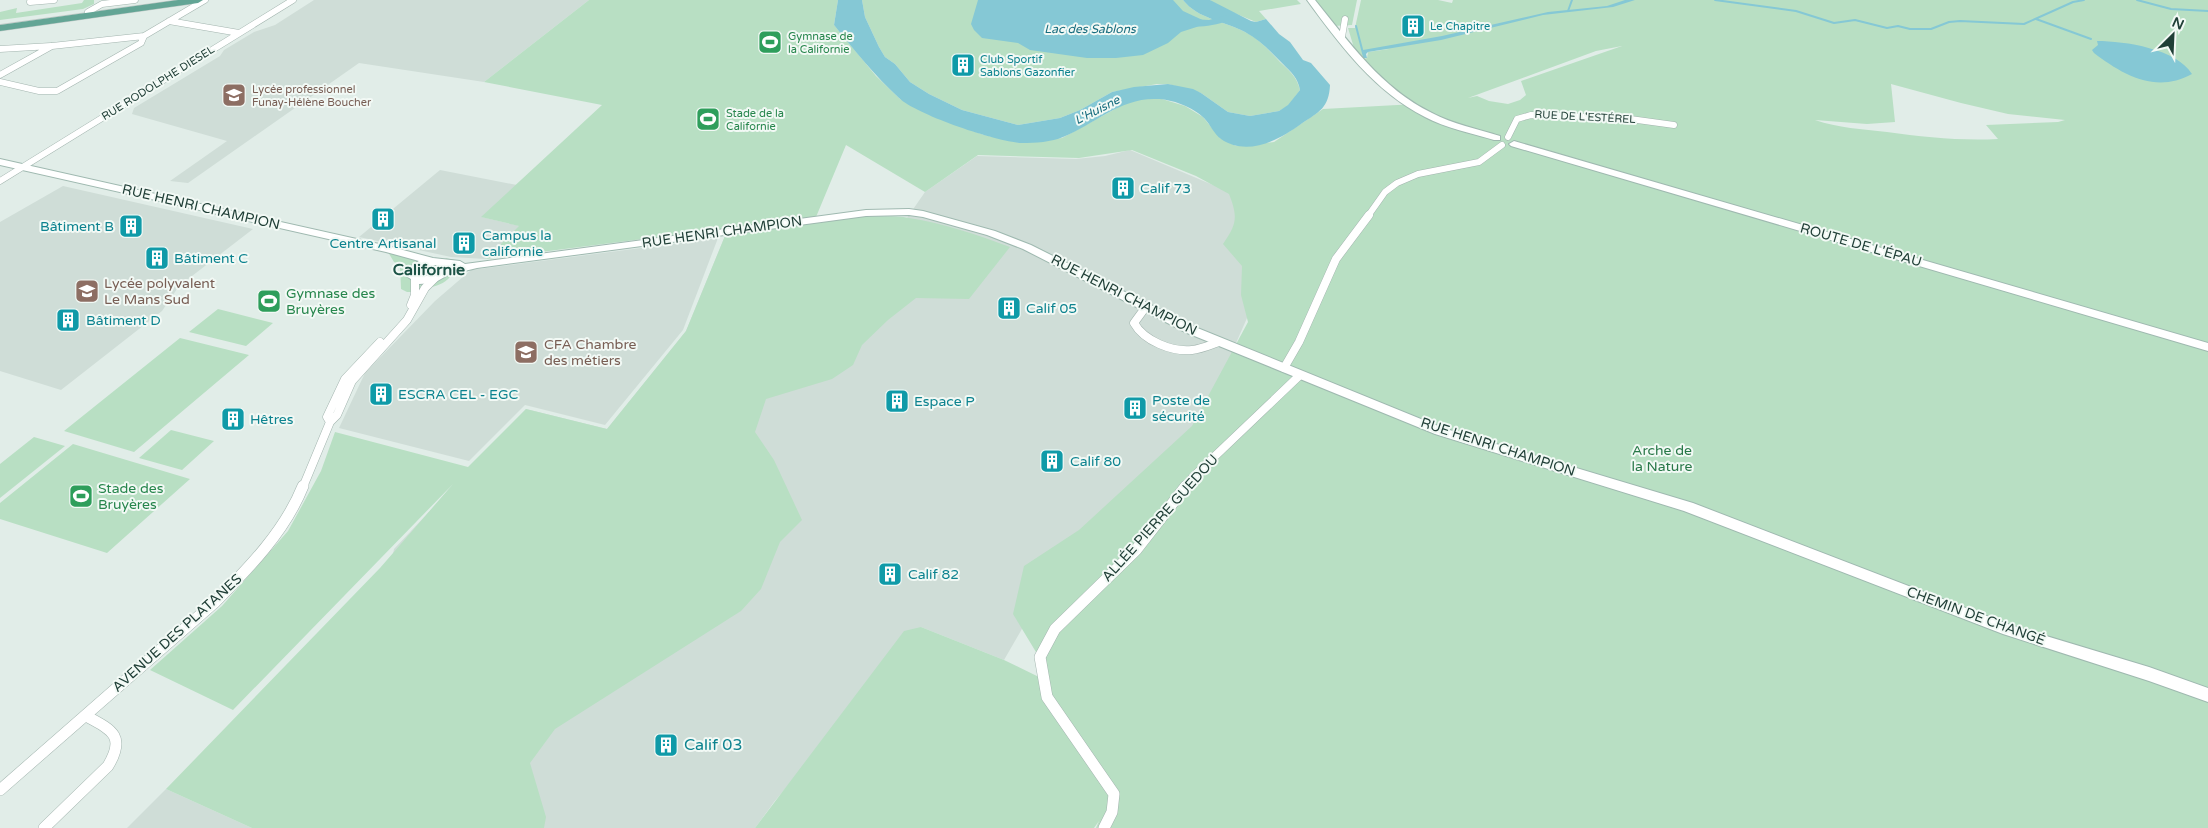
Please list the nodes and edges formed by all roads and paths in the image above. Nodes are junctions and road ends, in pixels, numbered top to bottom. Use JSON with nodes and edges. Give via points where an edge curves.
{"nodes":[{"id":1,"x":54,"y":0,"type":"edge"},
{"id":2,"x":135,"y":0,"type":"edge"},
{"id":3,"x":175,"y":0,"type":"edge"},
{"id":4,"x":198,"y":0,"type":"edge"},
{"id":5,"x":205,"y":0,"type":"edge"},
{"id":6,"x":293,"y":0,"type":"edge"},
{"id":7,"x":1311,"y":0,"type":"edge"},
{"id":8,"x":30,"y":2,"type":"dead end"},
{"id":9,"x":101,"y":2,"type":"edge"},
{"id":10,"x":88,"y":12,"type":"junction"},
{"id":11,"x":1345,"y":19,"type":"dead end"},
{"id":12,"x":169,"y":21,"type":"junction"},
{"id":13,"x":0,"y":26,"type":"edge"},
{"id":14,"x":239,"y":33,"type":"junction"},
{"id":15,"x":144,"y":36,"type":"junction"},
{"id":16,"x":1342,"y":38,"type":"junction"},
{"id":17,"x":52,"y":46,"type":"junction"},
{"id":18,"x":0,"y":49,"type":"edge"},
{"id":19,"x":2,"y":65,"type":"dead end"},
{"id":20,"x":12,"y":68,"type":"junction"},
{"id":21,"x":0,"y":75,"type":"edge"},
{"id":22,"x":0,"y":82,"type":"edge"},
{"id":23,"x":1674,"y":125,"type":"dead end"},
{"id":24,"x":1505,"y":141,"type":"junction"},
{"id":25,"x":0,"y":162,"type":"edge"},
{"id":26,"x":22,"y":167,"type":"junction"},
{"id":27,"x":0,"y":181,"type":"edge"},
{"id":28,"x":401,"y":252,"type":"junction"},
{"id":29,"x":431,"y":261,"type":"junction"},
{"id":30,"x":444,"y":267,"type":"junction"},
{"id":31,"x":415,"y":274,"type":"junction"},
{"id":32,"x":434,"y":278,"type":"junction"},
{"id":33,"x":1145,"y":308,"type":"junction"},
{"id":34,"x":1201,"y":334,"type":"junction"},
{"id":35,"x":1220,"y":342,"type":"junction"},
{"id":36,"x":2208,"y":347,"type":"edge"},
{"id":37,"x":1199,"y":348,"type":"junction"},
{"id":38,"x":1284,"y":368,"type":"junction"},
{"id":39,"x":1300,"y":374,"type":"junction"},
{"id":40,"x":330,"y":422,"type":"junction"},
{"id":41,"x":1747,"y":528,"type":"joint"},
{"id":42,"x":2208,"y":695,"type":"edge"},
{"id":43,"x":86,"y":716,"type":"junction"},
{"id":44,"x":0,"y":790,"type":"edge"},
{"id":45,"x":44,"y":828,"type":"edge"},
{"id":46,"x":1104,"y":828,"type":"edge"}],
"edges":[{"from":1,"to":8,"type":"street"},
{"from":2,"to":9,"type":"street"},
{"from":3,"to":10,"type":"main road"},
{"from":4,"to":13,"type":"main road"},
{"from":5,"to":12,"type":"street"},
{"from":6,"to":14,"type":"street","name":"RUE RODOLPHE DIESEL"},
{"from":7,"to":16,"type":"street"},
{"from":9,"to":10,"type":"street"},
{"from":10,"to":13,"type":"main road"},
{"from":11,"to":16,"type":"street"},
{"from":12,"to":14,"type":"street"},
{"from":12,"to":15,"type":"street"},
{"from":14,"to":26,"type":"street","name":"RUE RODOLPHE DIESEL"},
{"from":15,"to":17,"type":"street"},
{"from":15,"to":22,"type":"street","via":[[142,43],[52,93]]},
{"from":16,"to":24,"type":"street","via":[[1390,92],[1408,104],[1443,122]]},
{"from":17,"to":18,"type":"street"},
{"from":17,"to":20,"type":"street"},
{"from":19,"to":20,"type":"street"},
{"from":20,"to":21,"type":"street"},
{"from":23,"to":24,"type":"street","name":"RUE DE L'ESTÉREL","via":[[1623,118],[1531,115],[1517,119]]},
{"from":24,"to":36,"type":"street","name":"ROUTE DE L'ÉPAU"},
{"from":24,"to":38,"type":"street","name":"RUE DE L'ESTÉREL","via":[[1479,162],[1418,174],[1386,192],[1336,259]]},
{"from":25,"to":26,"type":"street","name":"RUE HENRI CHAMPION"},
{"from":26,"to":27,"type":"street","name":"RUE RODOLPHE DIESEL"},
{"from":26,"to":28,"type":"street","name":"RUE HENRI CHAMPION"},
{"from":28,"to":29,"type":"street","name":"RUE HENRI CHAMPION"},
{"from":28,"to":31,"type":"street"},
{"from":29,"to":30,"type":"street","name":"RUE HENRI CHAMPION"},
{"from":29,"to":31,"type":"street"},
{"from":30,"to":32,"type":"street"},
{"from":30,"to":33,"type":"street","name":"RUE HENRI CHAMPION","via":[[866,213],[909,212],[956,222],[1027,247]]},
{"from":31,"to":32,"type":"street","via":[[424,281]]},
{"from":31,"to":40,"type":"street","name":"AVENUE DES PLATANES","via":[[415,295],[409,309],[345,379],[327,417]]},
{"from":32,"to":40,"type":"street","name":"AVENUE DES PLATANES","via":[[407,320],[352,382],[337,415]]},
{"from":33,"to":34,"type":"street","name":"RUE HENRI CHAMPION"},
{"from":33,"to":37,"type":"street","via":[[1134,323],[1142,336],[1179,349]]},
{"from":34,"to":35,"type":"street","name":"RUE HENRI CHAMPION"},
{"from":34,"to":37,"type":"street"},
{"from":35,"to":37,"type":"street"},
{"from":35,"to":38,"type":"street","name":"RUE HENRI CHAMPION"},
{"from":38,"to":39,"type":"street","name":"RUE HENRI CHAMPION"},
{"from":39,"to":41,"type":"street","name":"RUE HENRI CHAMPION","via":[[1439,431]]},
{"from":39,"to":46,"type":"street","name":"ALLÉE PIERRE GUEDOU","via":[[1192,478],[1136,550],[1055,629],[1040,657],[1048,696],[1114,794],[1114,807]]},
{"from":40,"to":43,"type":"street","name":"AVENUE DES PLATANES","via":[[297,501],[260,554],[215,602]]},
{"from":41,"to":42,"type":"street","name":"CHEMIN DE CHANGÉ","via":[[2008,630]]},
{"from":43,"to":44,"type":"street","name":"AVENUE DES PLATANES"},
{"from":43,"to":45,"type":"street","via":[[110,729],[117,737],[115,756]]}]}
